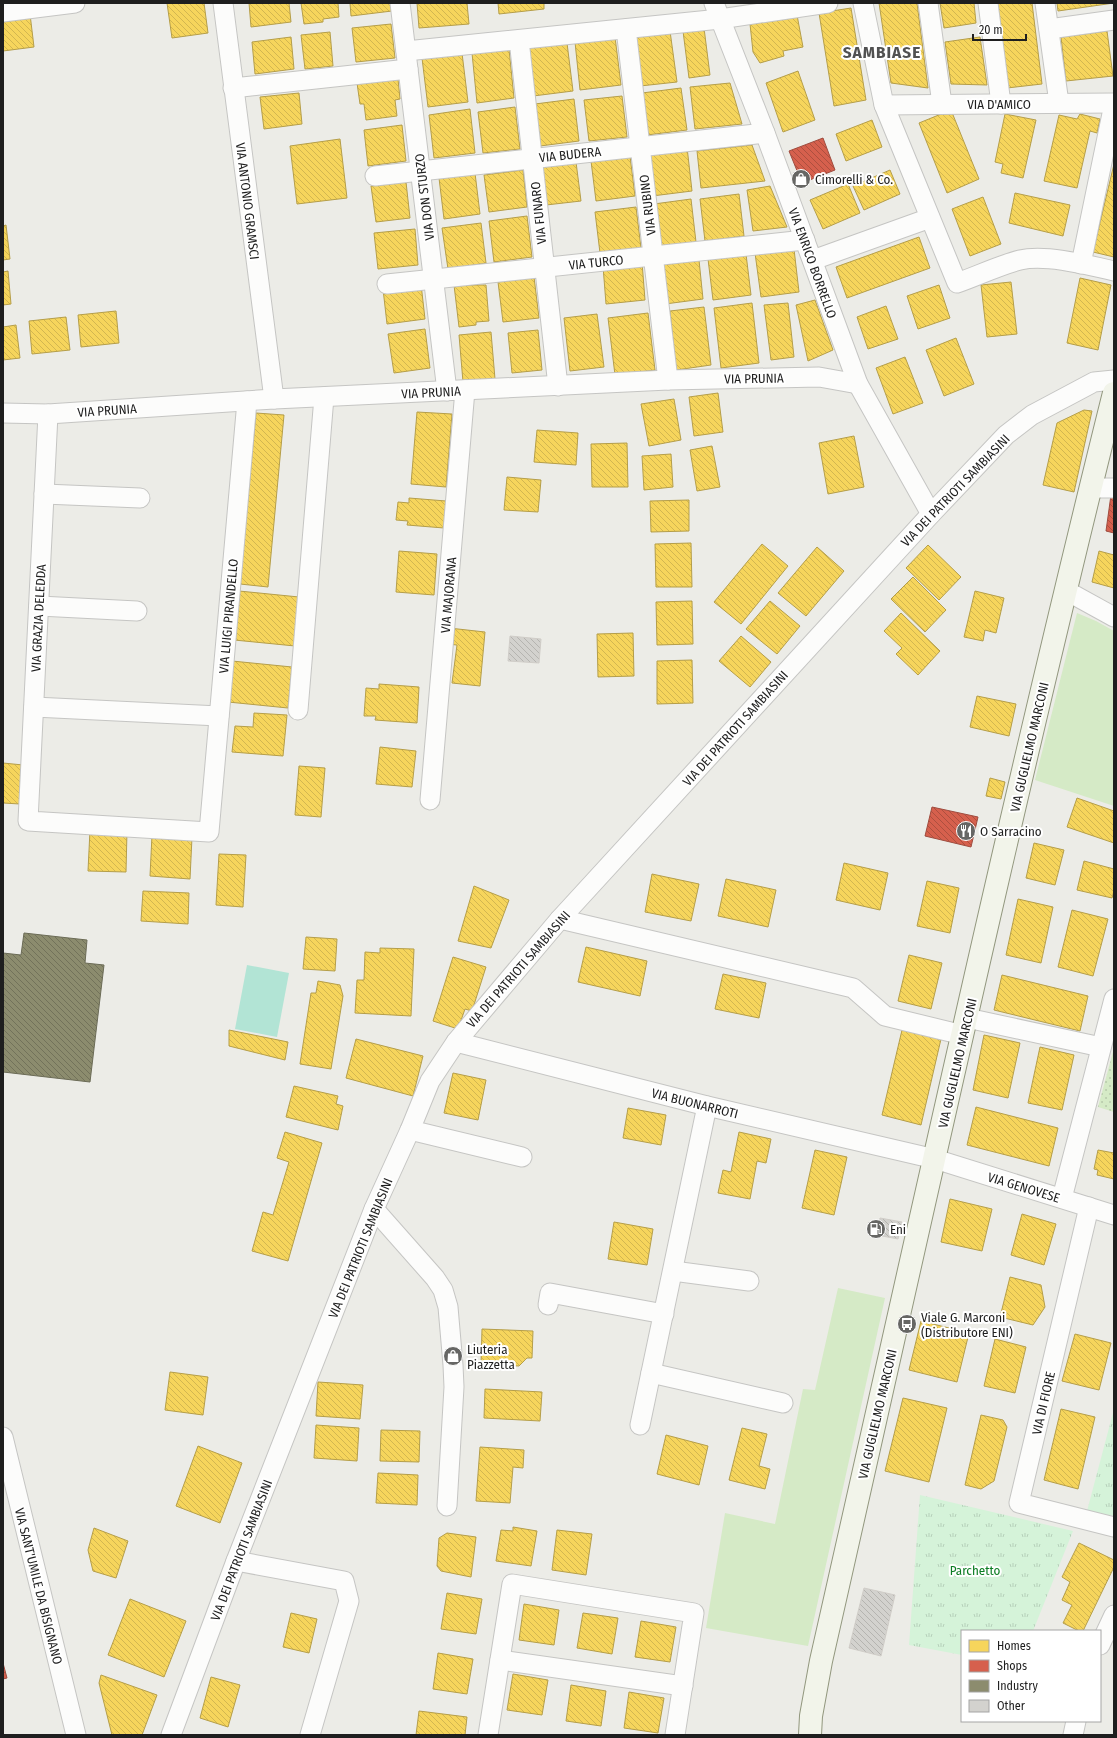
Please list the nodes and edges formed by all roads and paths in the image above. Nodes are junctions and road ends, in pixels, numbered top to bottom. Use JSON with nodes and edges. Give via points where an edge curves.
{"nodes":[{"id":1,"x":74,"y":3,"type":"edge"},
{"id":2,"x":222,"y":3,"type":"edge"},
{"id":3,"x":400,"y":3,"type":"edge"},
{"id":4,"x":828,"y":3,"type":"edge"},
{"id":5,"x":863,"y":3,"type":"edge"},
{"id":6,"x":928,"y":3,"type":"edge"},
{"id":7,"x":988,"y":3,"type":"edge"},
{"id":8,"x":1045,"y":3,"type":"edge"},
{"id":9,"x":717,"y":11,"type":"edge"},
{"id":10,"x":3,"y":12,"type":"edge"},
{"id":11,"x":1114,"y":20,"type":"edge"},
{"id":12,"x":626,"y":29,"type":"junction"},
{"id":13,"x":1049,"y":29,"type":"junction"},
{"id":14,"x":519,"y":40,"type":"junction"},
{"id":15,"x":407,"y":60,"type":"junction"},
{"id":16,"x":233,"y":88,"type":"junction"},
{"id":17,"x":1114,"y":103,"type":"edge"},
{"id":18,"x":942,"y":104,"type":"junction"},
{"id":19,"x":1001,"y":104,"type":"junction"},
{"id":20,"x":1059,"y":104,"type":"junction"},
{"id":21,"x":884,"y":105,"type":"junction"},
{"id":22,"x":765,"y":133,"type":"junction"},
{"id":23,"x":640,"y":147,"type":"junction"},
{"id":24,"x":532,"y":159,"type":"junction"},
{"id":25,"x":421,"y":171,"type":"junction"},
{"id":26,"x":374,"y":176,"type":"dead end"},
{"id":27,"x":930,"y":218,"type":"junction"},
{"id":28,"x":805,"y":240,"type":"junction"},
{"id":29,"x":653,"y":256,"type":"junction"},
{"id":30,"x":813,"y":260,"type":"junction"},
{"id":31,"x":1081,"y":264,"type":"junction"},
{"id":32,"x":544,"y":267,"type":"junction"},
{"id":33,"x":1114,"y":271,"type":"edge"},
{"id":34,"x":434,"y":280,"type":"junction"},
{"id":35,"x":387,"y":284,"type":"dead end"},
{"id":36,"x":668,"y":380,"type":"junction"},
{"id":37,"x":1114,"y":380,"type":"edge"},
{"id":38,"x":858,"y":384,"type":"junction"},
{"id":39,"x":558,"y":386,"type":"junction"},
{"id":40,"x":456,"y":391,"type":"junction"},
{"id":41,"x":1114,"y":393,"type":"edge"},
{"id":42,"x":324,"y":397,"type":"junction"},
{"id":43,"x":274,"y":400,"type":"junction"},
{"id":44,"x":247,"y":401,"type":"junction"},
{"id":45,"x":3,"y":413,"type":"edge"},
{"id":46,"x":48,"y":414,"type":"junction"},
{"id":47,"x":1090,"y":488,"type":"junction"},
{"id":48,"x":1114,"y":488,"type":"edge"},
{"id":49,"x":44,"y":494,"type":"junction"},
{"id":50,"x":140,"y":498,"type":"dead end"},
{"id":51,"x":931,"y":514,"type":"junction"},
{"id":52,"x":1065,"y":590,"type":"junction"},
{"id":53,"x":39,"y":606,"type":"junction"},
{"id":54,"x":137,"y":611,"type":"dead end"},
{"id":55,"x":1114,"y":617,"type":"edge"},
{"id":56,"x":34,"y":708,"type":"junction"},
{"id":57,"x":298,"y":710,"type":"dead end"},
{"id":58,"x":219,"y":716,"type":"junction"},
{"id":59,"x":430,"y":800,"type":"dead end"},
{"id":60,"x":209,"y":832,"type":"joint"},
{"id":61,"x":560,"y":919,"type":"junction"},
{"id":62,"x":1114,"y":999,"type":"edge"},
{"id":63,"x":965,"y":1027,"type":"junction"},
{"id":64,"x":456,"y":1042,"type":"junction"},
{"id":65,"x":1101,"y":1047,"type":"junction"},
{"id":66,"x":708,"y":1106,"type":"junction"},
{"id":67,"x":410,"y":1130,"type":"junction"},
{"id":68,"x":522,"y":1157,"type":"dead end"},
{"id":69,"x":935,"y":1159,"type":"junction"},
{"id":70,"x":1062,"y":1198,"type":"junction"},
{"id":71,"x":1089,"y":1207,"type":"junction"},
{"id":72,"x":374,"y":1209,"type":"junction"},
{"id":73,"x":1114,"y":1215,"type":"edge"},
{"id":74,"x":673,"y":1271,"type":"junction"},
{"id":75,"x":749,"y":1281,"type":"dead end"},
{"id":76,"x":548,"y":1305,"type":"dead end"},
{"id":77,"x":664,"y":1314,"type":"junction"},
{"id":78,"x":651,"y":1373,"type":"junction"},
{"id":79,"x":783,"y":1403,"type":"dead end"},
{"id":80,"x":640,"y":1425,"type":"dead end"},
{"id":81,"x":3,"y":1437,"type":"edge"},
{"id":82,"x":447,"y":1506,"type":"dead end"},
{"id":83,"x":1114,"y":1527,"type":"edge"},
{"id":84,"x":236,"y":1561,"type":"junction"},
{"id":85,"x":1114,"y":1615,"type":"edge"},
{"id":86,"x":1101,"y":1643,"type":"edge"},
{"id":87,"x":500,"y":1660,"type":"junction"},
{"id":88,"x":683,"y":1686,"type":"junction"},
{"id":89,"x":1076,"y":1722,"type":"edge"},
{"id":90,"x":76,"y":1735,"type":"edge"},
{"id":91,"x":171,"y":1735,"type":"edge"},
{"id":92,"x":310,"y":1735,"type":"edge"},
{"id":93,"x":488,"y":1735,"type":"edge"},
{"id":94,"x":675,"y":1735,"type":"edge"},
{"id":95,"x":810,"y":1735,"type":"edge"},
{"id":96,"x":1073,"y":1735,"type":"edge"}],
"edges":[{"from":1,"to":10,"type":"street"},
{"from":2,"to":16,"type":"street","name":"VIA ANTONIO GRAMSCI"},
{"from":3,"to":15,"type":"street","name":"VIA DON STURZO"},
{"from":4,"to":9,"type":"street"},
{"from":5,"to":21,"type":"street"},
{"from":6,"to":18,"type":"street"},
{"from":7,"to":19,"type":"street"},
{"from":8,"to":13,"type":"street"},
{"from":9,"to":12,"type":"street"},
{"from":9,"to":22,"type":"street","name":"VIA ENRICO BORRELLO"},
{"from":11,"to":13,"type":"street"},
{"from":12,"to":14,"type":"street"},
{"from":12,"to":23,"type":"street","name":"VIA RUBINO"},
{"from":13,"to":20,"type":"street"},
{"from":14,"to":15,"type":"street"},
{"from":14,"to":24,"type":"street","name":"VIA FUNARO"},
{"from":15,"to":16,"type":"street"},
{"from":15,"to":25,"type":"street","name":"VIA DON STURZO"},
{"from":16,"to":43,"type":"street","name":"VIA ANTONIO GRAMSCI"},
{"from":17,"to":20,"type":"street","name":"VIA D'AMICO"},
{"from":17,"to":31,"type":"street"},
{"from":18,"to":19,"type":"street","name":"VIA D'AMICO"},
{"from":18,"to":21,"type":"street","name":"VIA D'AMICO"},
{"from":19,"to":20,"type":"street","name":"VIA D'AMICO"},
{"from":21,"to":27,"type":"street"},
{"from":22,"to":23,"type":"street","name":"VIA BUDERA"},
{"from":22,"to":28,"type":"street","name":"VIA ENRICO BORRELLO"},
{"from":23,"to":24,"type":"street","name":"VIA BUDERA"},
{"from":23,"to":29,"type":"street","name":"VIA RUBINO"},
{"from":24,"to":25,"type":"street","name":"VIA BUDERA"},
{"from":24,"to":32,"type":"street","name":"VIA FUNARO"},
{"from":25,"to":26,"type":"street","name":"VIA BUDERA"},
{"from":25,"to":34,"type":"street","name":"VIA DON STURZO"},
{"from":27,"to":30,"type":"street"},
{"from":27,"to":31,"type":"street","via":[[957,283],[1020,260],[1040,258]]},
{"from":28,"to":29,"type":"street","name":"VIA TURCO"},
{"from":28,"to":30,"type":"street","name":"VIA ENRICO BORRELLO"},
{"from":29,"to":32,"type":"street","name":"VIA TURCO"},
{"from":29,"to":36,"type":"street","name":"VIA RUBINO"},
{"from":30,"to":38,"type":"street","name":"VIA ENRICO BORRELLO"},
{"from":31,"to":33,"type":"street"},
{"from":32,"to":34,"type":"street","name":"VIA TURCO"},
{"from":32,"to":39,"type":"street","name":"VIA FUNARO"},
{"from":34,"to":35,"type":"street","name":"VIA TURCO"},
{"from":34,"to":40,"type":"street","name":"VIA DON STURZO"},
{"from":36,"to":38,"type":"street","name":"VIA PRUNIA","via":[[819,377]]},
{"from":36,"to":39,"type":"street","name":"VIA PRUNIA"},
{"from":37,"to":51,"type":"street","name":"VIA DEI PATRIOTI SAMBIASINI","via":[[1094,382],[1032,415],[1006,435]]},
{"from":38,"to":51,"type":"street","name":"VIA ENRICO BORRELLO"},
{"from":39,"to":40,"type":"street","name":"VIA PRUNIA"},
{"from":40,"to":42,"type":"street","name":"VIA PRUNIA"},
{"from":40,"to":59,"type":"street","name":"VIA MAJORANA"},
{"from":41,"to":47,"type":"main road","name":"VIA GUGLIELMO MARCONI"},
{"from":42,"to":43,"type":"street","name":"VIA PRUNIA"},
{"from":42,"to":57,"type":"street"},
{"from":43,"to":44,"type":"street","name":"VIA PRUNIA"},
{"from":44,"to":46,"type":"street","name":"VIA PRUNIA"},
{"from":44,"to":58,"type":"street","name":"VIA LUIGI PIRANDELLO"},
{"from":45,"to":46,"type":"street","name":"VIA PRUNIA"},
{"from":46,"to":49,"type":"street","name":"VIA GRAZIA DELEDDA"},
{"from":47,"to":48,"type":"street"},
{"from":47,"to":52,"type":"main road","name":"VIA GUGLIELMO MARCONI"},
{"from":49,"to":50,"type":"street"},
{"from":49,"to":53,"type":"street","name":"VIA GRAZIA DELEDDA"},
{"from":51,"to":61,"type":"street","name":"VIA DEI PATRIOTI SAMBIASINI"},
{"from":52,"to":55,"type":"street"},
{"from":52,"to":63,"type":"main road","name":"VIA GUGLIELMO MARCONI"},
{"from":53,"to":54,"type":"street"},
{"from":53,"to":56,"type":"street","name":"VIA GRAZIA DELEDDA"},
{"from":56,"to":58,"type":"street"},
{"from":56,"to":60,"type":"street","name":"VIA GRAZIA DELEDDA","via":[[28,821]]},
{"from":58,"to":60,"type":"street","name":"VIA LUIGI PIRANDELLO"},
{"from":61,"to":63,"type":"street","via":[[853,988],[885,1016]]},
{"from":61,"to":64,"type":"street","name":"VIA DEI PATRIOTI SAMBIASINI"},
{"from":62,"to":65,"type":"street"},
{"from":63,"to":65,"type":"street"},
{"from":63,"to":69,"type":"main road","name":"VIA GUGLIELMO MARCONI"},
{"from":64,"to":66,"type":"street","name":"VIA BUONARROTI"},
{"from":64,"to":67,"type":"street","name":"VIA DEI PATRIOTI SAMBIASINI","via":[[430,1081]]},
{"from":65,"to":70,"type":"street"},
{"from":66,"to":69,"type":"street","name":"VIA BUONARROTI"},
{"from":66,"to":74,"type":"street"},
{"from":67,"to":68,"type":"street"},
{"from":67,"to":72,"type":"street","name":"VIA DEI PATRIOTI SAMBIASINI"},
{"from":69,"to":70,"type":"street","name":"VIA GENOVESE"},
{"from":69,"to":95,"type":"main road","name":"VIA GUGLIELMO MARCONI","via":[[822,1661]]},
{"from":70,"to":71,"type":"street","name":"VIA GENOVESE"},
{"from":71,"to":73,"type":"street","name":"VIA GENOVESE"},
{"from":71,"to":83,"type":"street","name":"VIA DI FIORE","via":[[1019,1503]]},
{"from":72,"to":82,"type":"street","via":[[435,1278],[443,1290],[448,1307],[454,1387]]},
{"from":72,"to":84,"type":"street","name":"VIA DEI PATRIOTI SAMBIASINI"},
{"from":74,"to":75,"type":"street"},
{"from":74,"to":77,"type":"street"},
{"from":76,"to":77,"type":"street","via":[[550,1293]]},
{"from":77,"to":78,"type":"street"},
{"from":78,"to":79,"type":"street"},
{"from":78,"to":80,"type":"street"},
{"from":81,"to":90,"type":"street","name":"VIA SANT'UMILE DA BISIGNANO"},
{"from":84,"to":91,"type":"street","name":"VIA DEI PATRIOTI SAMBIASINI"},
{"from":84,"to":92,"type":"street","via":[[344,1581],[348,1600]]},
{"from":85,"to":86,"type":"street"},
{"from":87,"to":88,"type":"street"},
{"from":87,"to":88,"type":"street","via":[[512,1584],[694,1613]]},
{"from":87,"to":93,"type":"street"},
{"from":88,"to":94,"type":"street"},
{"from":89,"to":96,"type":"street"}]}
